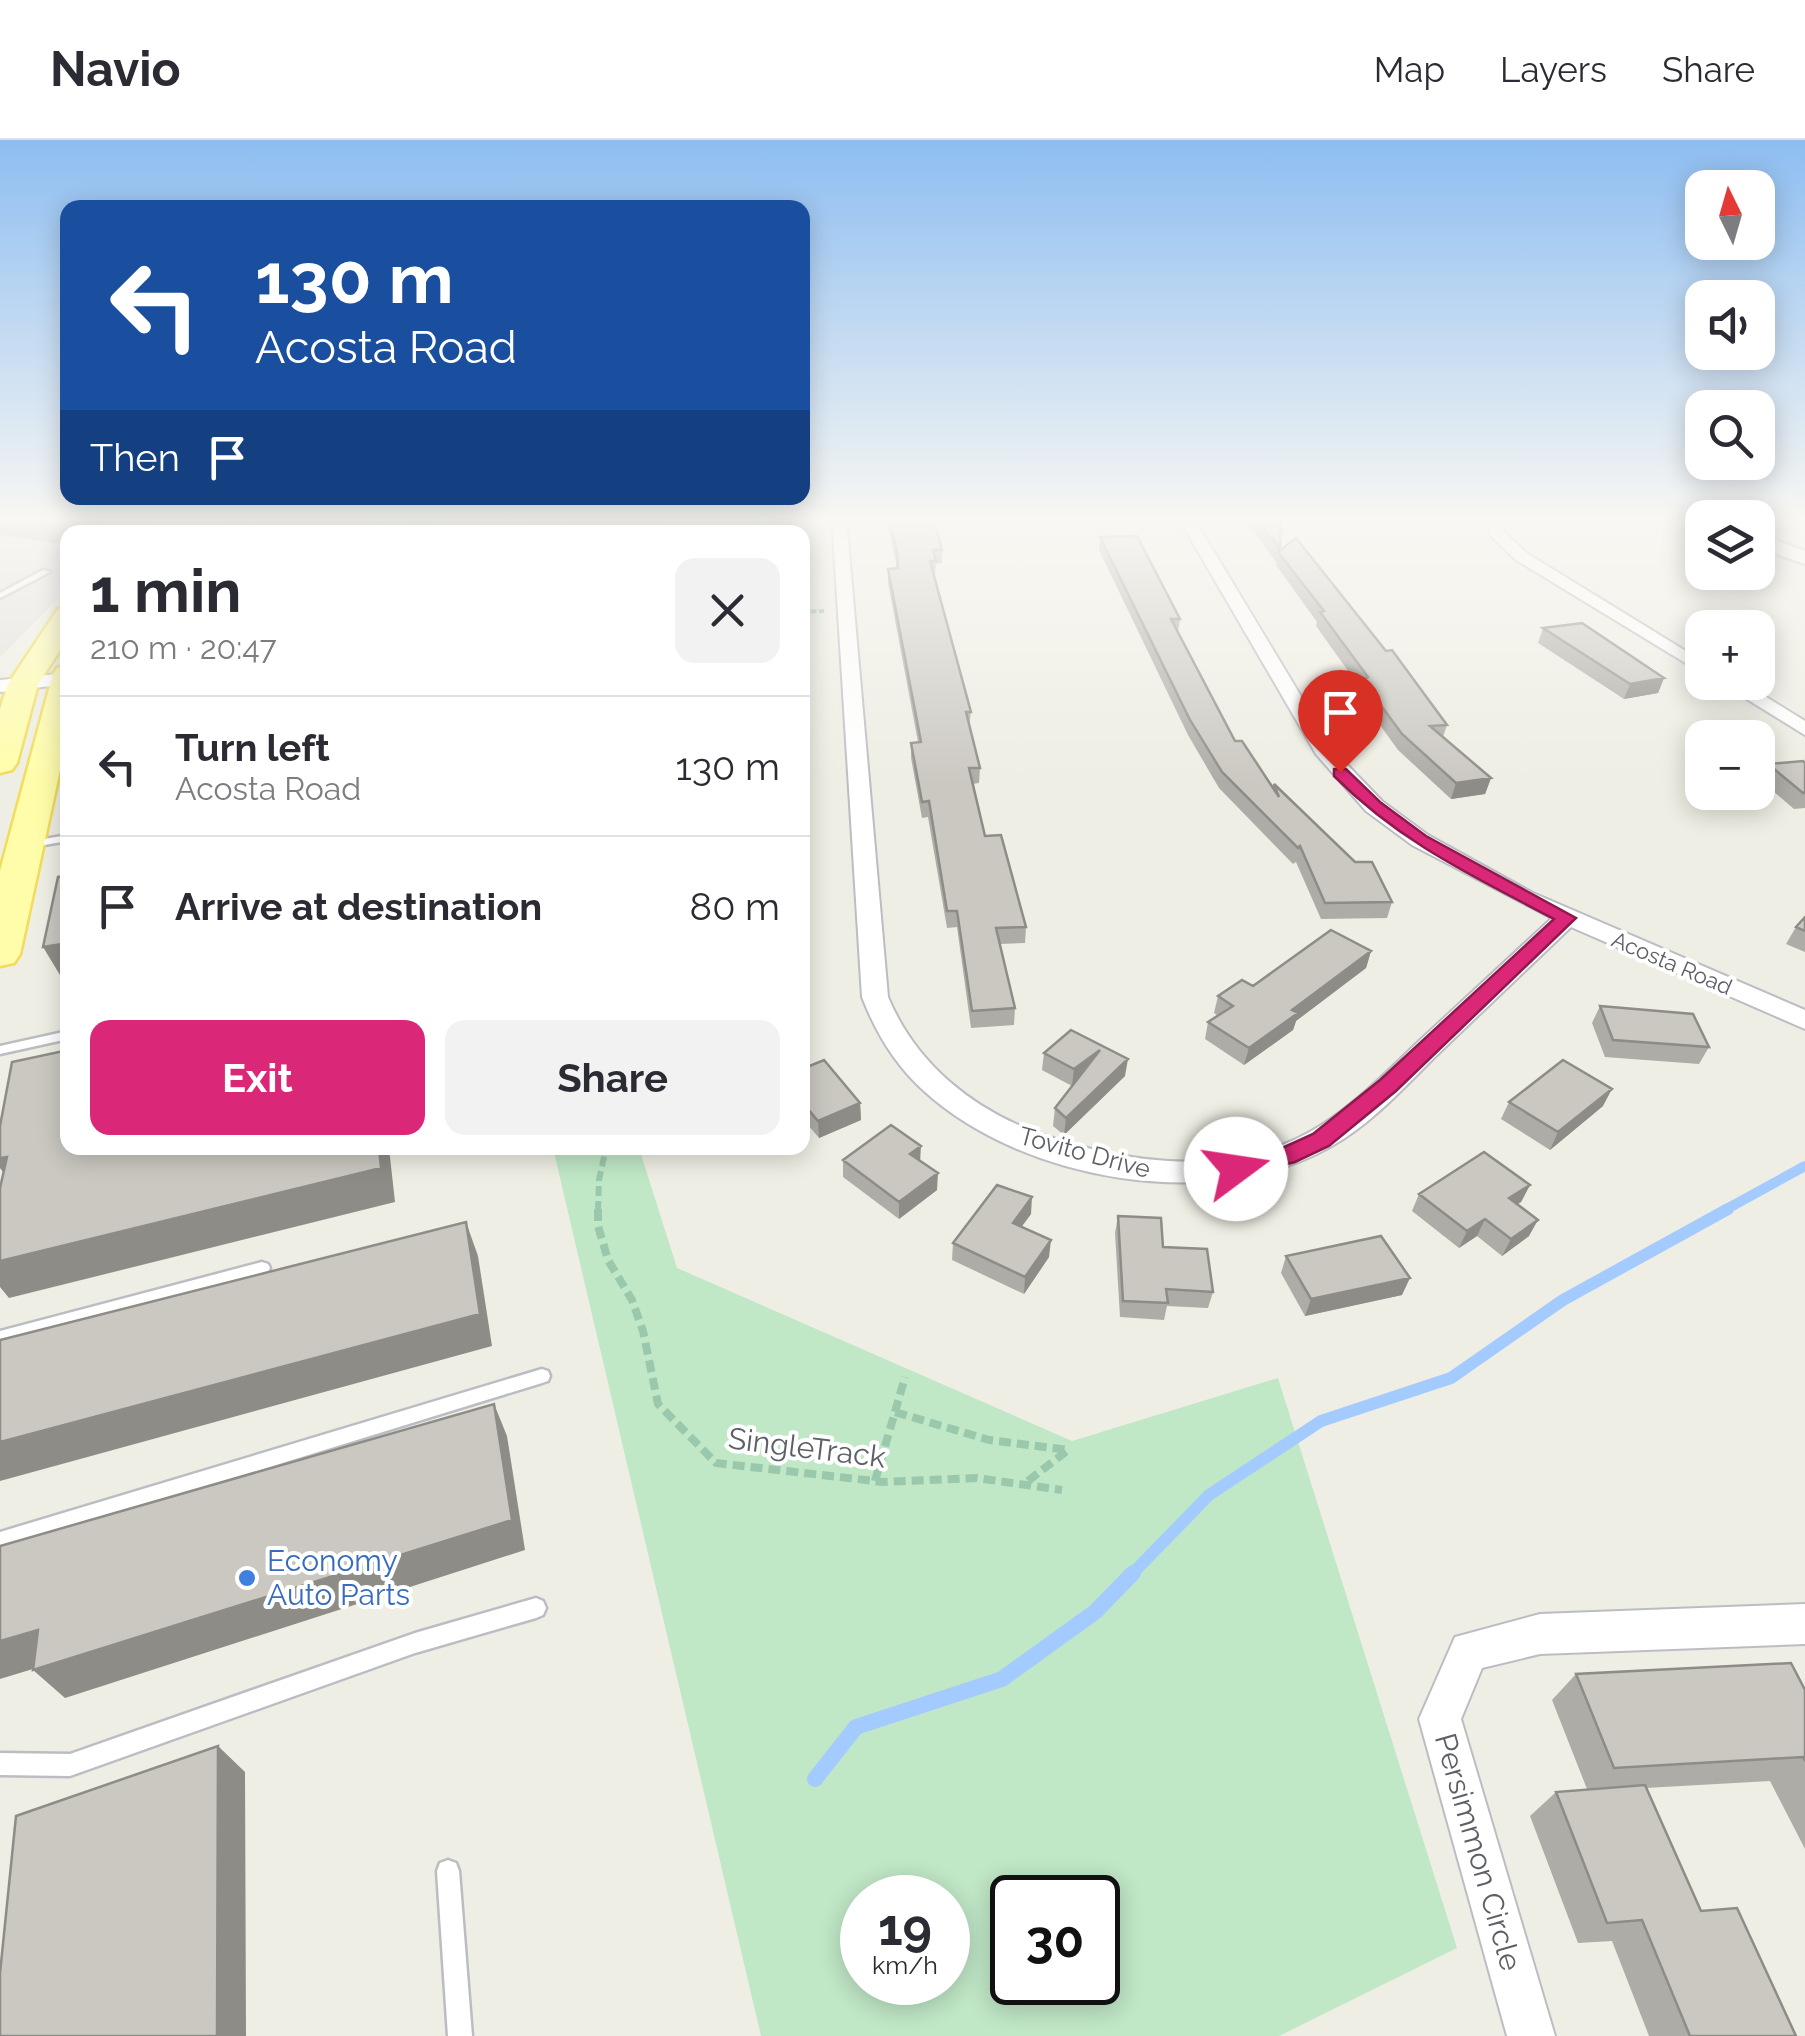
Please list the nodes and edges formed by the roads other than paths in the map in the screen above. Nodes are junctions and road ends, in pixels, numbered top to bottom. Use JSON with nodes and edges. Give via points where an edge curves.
{"nodes":[{"id":1,"x":846,"y":605,"type":"edge"},
{"id":2,"x":1239,"y":605,"type":"edge"},
{"id":3,"x":1601,"y":605,"type":"edge"},
{"id":4,"x":60,"y":625,"type":"edge"},
{"id":5,"x":1685,"y":658,"type":"edge"},
{"id":6,"x":60,"y":678,"type":"edge"},
{"id":7,"x":11,"y":685,"type":"edge"},
{"id":8,"x":1757,"y":700,"type":"edge"},
{"id":9,"x":60,"y":705,"type":"edge"},
{"id":10,"x":1805,"y":729,"type":"edge"},
{"id":11,"x":0,"y":763,"type":"edge"},
{"id":12,"x":60,"y":839,"type":"edge"},
{"id":13,"x":25,"y":846,"type":"junction"},
{"id":14,"x":1566,"y":918,"type":"junction"},
{"id":15,"x":0,"y":954,"type":"edge"},
{"id":16,"x":1805,"y":1020,"type":"edge"},
{"id":17,"x":60,"y":1037,"type":"edge"},
{"id":18,"x":0,"y":1050,"type":"edge"},
{"id":19,"x":262,"y":1268,"type":"dead end"},
{"id":20,"x":0,"y":1338,"type":"edge"},
{"id":21,"x":542,"y":1376,"type":"dead end"},
{"id":22,"x":0,"y":1540,"type":"edge"},
{"id":23,"x":536,"y":1608,"type":"dead end"},
{"id":24,"x":1805,"y":1624,"type":"edge"},
{"id":25,"x":0,"y":1764,"type":"edge"},
{"id":26,"x":448,"y":1871,"type":"dead end"},
{"id":27,"x":1522,"y":2033,"type":"edge"},
{"id":28,"x":460,"y":2036,"type":"edge"}],
"edges":[{"from":1,"to":14,"type":"street","name":"Tovito Drive","via":[[875,998],[892,1037],[934,1085],[988,1122],[1047,1148],[1166,1173],[1214,1172],[1286,1156],[1321,1140],[1388,1086]]},
{"from":2,"to":14,"type":"street","name":"Acosta Road","via":[[1340,772],[1374,806],[1420,840]]},
{"from":3,"to":5,"type":"street"},
{"from":4,"to":7,"type":"main road"},
{"from":6,"to":7,"type":"street"},
{"from":7,"to":11,"type":"main road"},
{"from":8,"to":10,"type":"street"},
{"from":9,"to":13,"type":"main road"},
{"from":12,"to":13,"type":"lane"},
{"from":13,"to":15,"type":"main road"},
{"from":14,"to":16,"type":"street","name":"Acosta Road"},
{"from":17,"to":18,"type":"lane"},
{"from":19,"to":20,"type":"lane"},
{"from":21,"to":22,"type":"lane"},
{"from":23,"to":25,"type":"lane","via":[[70,1765]]},
{"from":24,"to":27,"type":"street","name":"Persimmon Circle","via":[[1540,1634],[1469,1651],[1440,1719]]},
{"from":26,"to":28,"type":"lane"}]}
